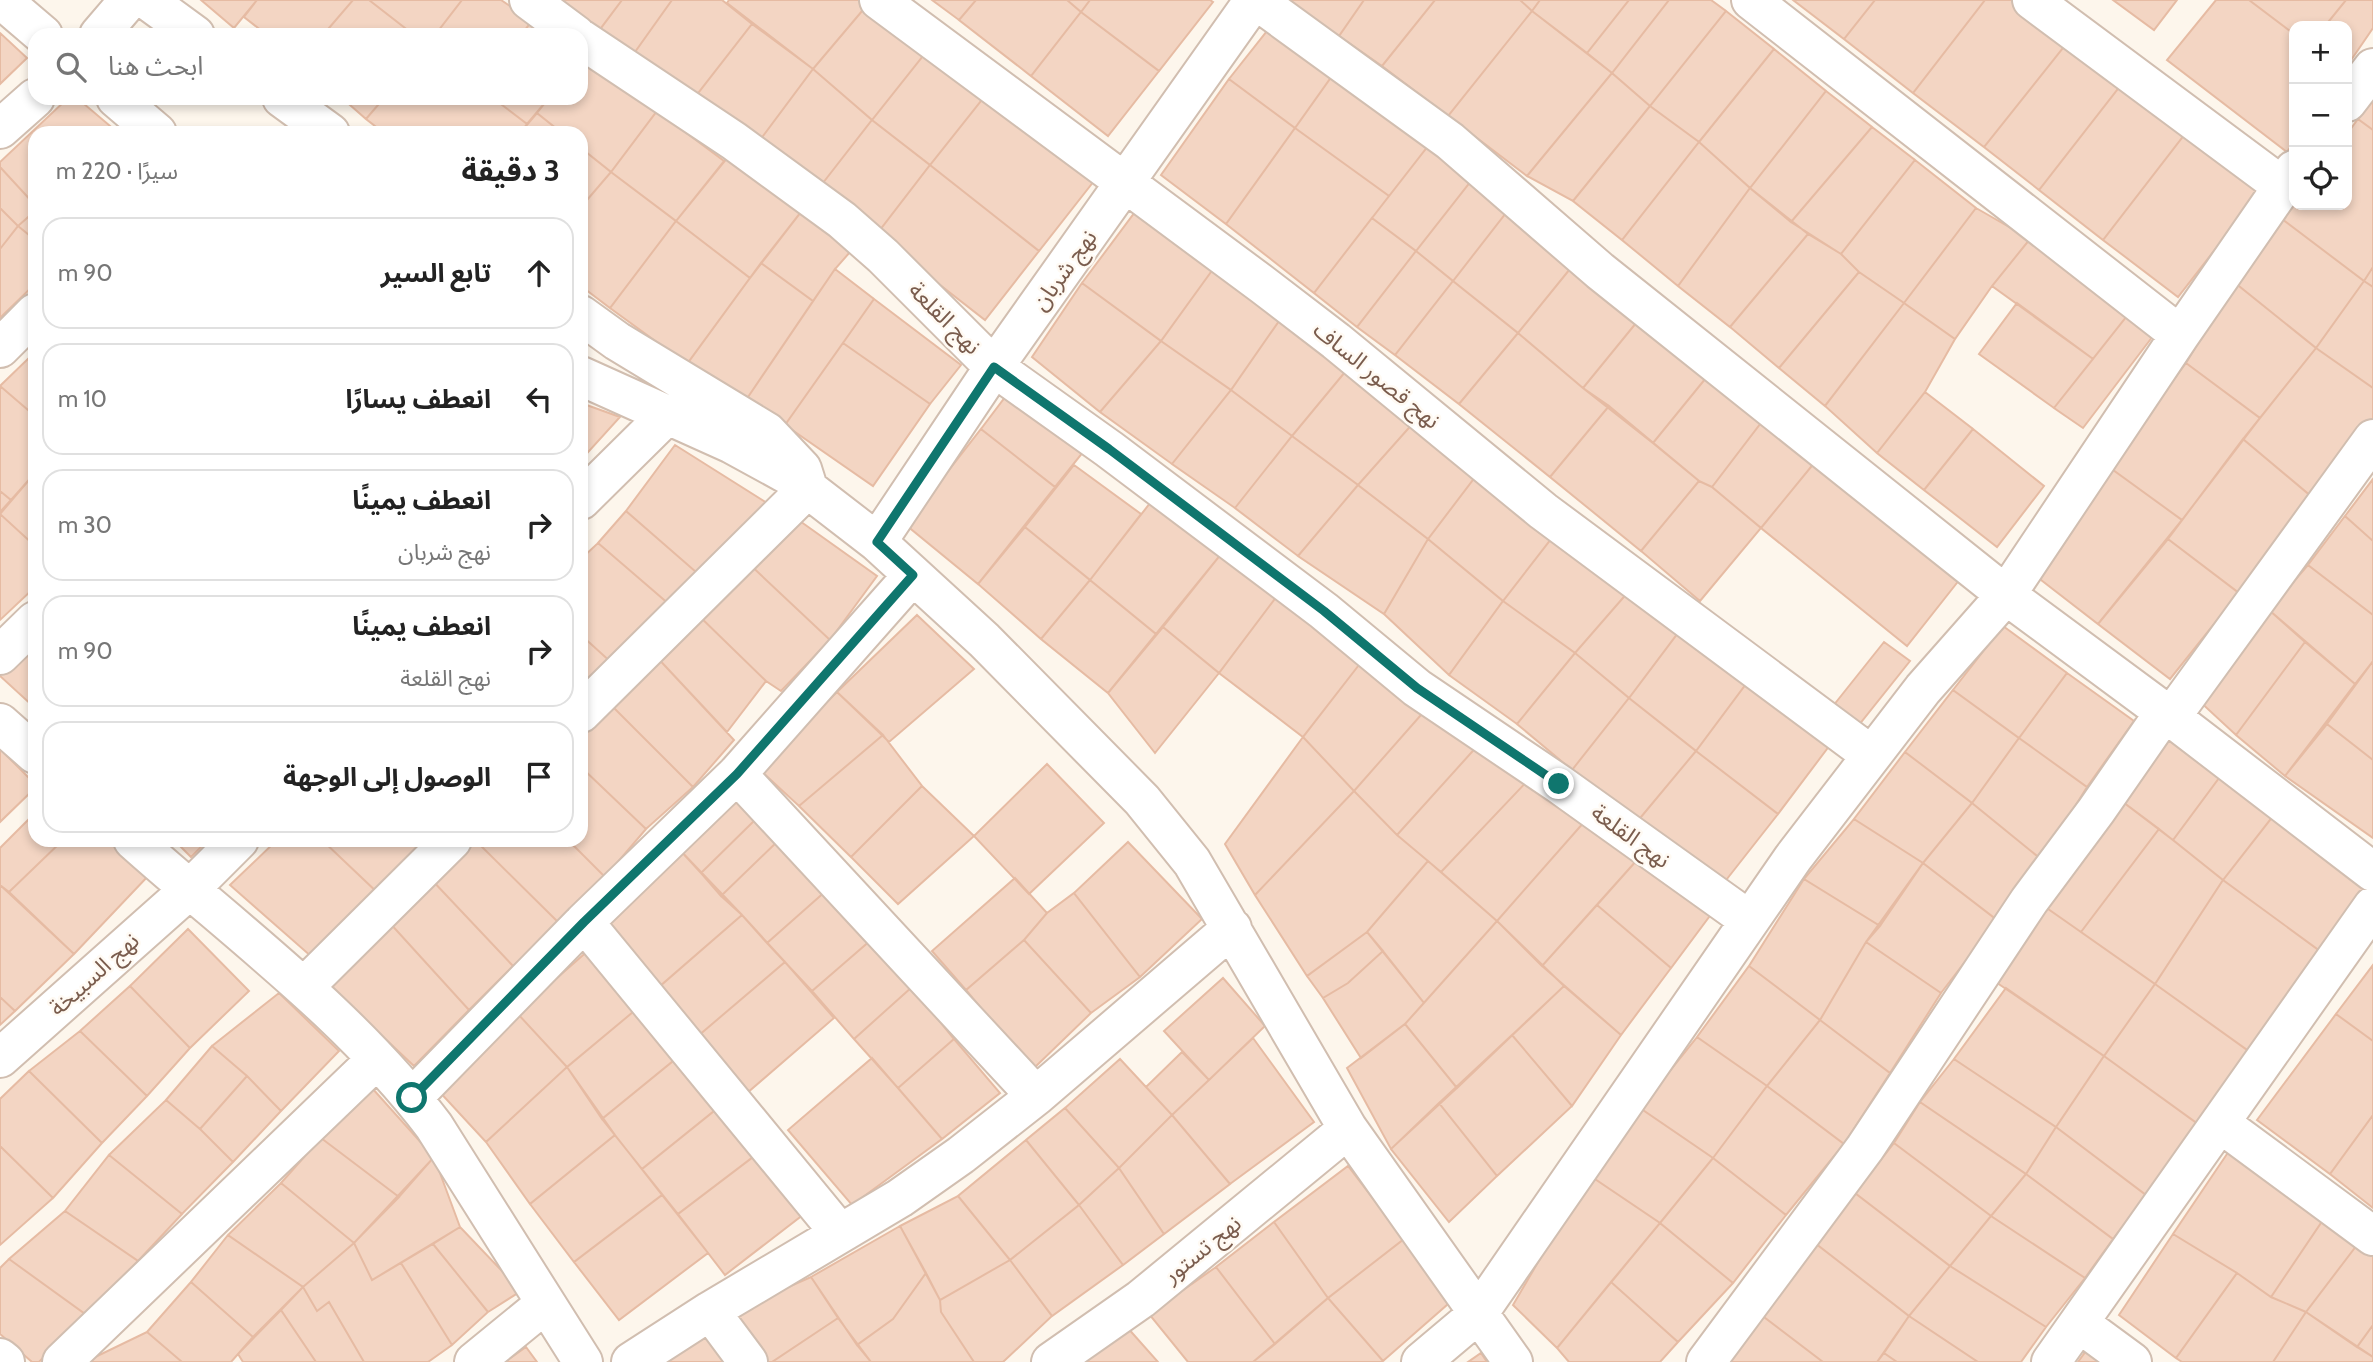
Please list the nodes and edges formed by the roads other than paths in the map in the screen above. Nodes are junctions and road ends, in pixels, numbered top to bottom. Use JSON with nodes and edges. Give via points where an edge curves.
{"nodes":[{"id":1,"x":2,"y":0,"type":"edge"},
{"id":2,"x":129,"y":0,"type":"edge"},
{"id":3,"x":147,"y":0,"type":"edge"},
{"id":4,"x":528,"y":0,"type":"edge"},
{"id":5,"x":879,"y":0,"type":"edge"},
{"id":6,"x":1255,"y":0,"type":"edge"},
{"id":7,"x":1751,"y":0,"type":"edge"},
{"id":8,"x":2032,"y":0,"type":"edge"},
{"id":9,"x":35,"y":28,"type":"edge"},
{"id":10,"x":105,"y":28,"type":"edge"},
{"id":11,"x":185,"y":28,"type":"edge"},
{"id":12,"x":566,"y":28,"type":"edge"},
{"id":13,"x":588,"y":43,"type":"edge"},
{"id":14,"x":2373,"y":68,"type":"edge"},
{"id":15,"x":2352,"y":95,"type":"edge"},
{"id":16,"x":28,"y":104,"type":"edge"},
{"id":17,"x":124,"y":105,"type":"edge"},
{"id":18,"x":292,"y":105,"type":"edge"},
{"id":19,"x":149,"y":126,"type":"edge"},
{"id":20,"x":320,"y":126,"type":"edge"},
{"id":21,"x":0,"y":129,"type":"edge"},
{"id":22,"x":2288,"y":178,"type":"edge"},
{"id":23,"x":1125,"y":184,"type":"junction"},
{"id":24,"x":28,"y":320,"type":"edge"},
{"id":25,"x":588,"y":320,"type":"edge"},
{"id":26,"x":2180,"y":335,"type":"junction"},
{"id":27,"x":0,"y":348,"type":"edge"},
{"id":28,"x":994,"y":367,"type":"junction"},
{"id":29,"x":588,"y":379,"type":"edge"},
{"id":30,"x":668,"y":414,"type":"junction"},
{"id":31,"x":2373,"y":439,"type":"edge"},
{"id":32,"x":808,"y":488,"type":"junction"},
{"id":33,"x":588,"y":493,"type":"edge"},
{"id":34,"x":877,"y":542,"type":"junction"},
{"id":35,"x":913,"y":575,"type":"junction"},
{"id":36,"x":2006,"y":595,"type":"junction"},
{"id":37,"x":28,"y":628,"type":"edge"},
{"id":38,"x":0,"y":655,"type":"edge"},
{"id":39,"x":588,"y":706,"type":"edge"},
{"id":40,"x":2168,"y":715,"type":"junction"},
{"id":41,"x":0,"y":723,"type":"edge"},
{"id":42,"x":28,"y":748,"type":"edge"},
{"id":43,"x":1871,"y":755,"type":"junction"},
{"id":44,"x":737,"y":774,"type":"junction"},
{"id":45,"x":141,"y":847,"type":"edge"},
{"id":46,"x":233,"y":847,"type":"edge"},
{"id":47,"x":445,"y":847,"type":"edge"},
{"id":48,"x":2373,"y":872,"type":"edge"},
{"id":49,"x":189,"y":890,"type":"junction"},
{"id":50,"x":2373,"y":906,"type":"edge"},
{"id":51,"x":1749,"y":920,"type":"junction"},
{"id":52,"x":584,"y":922,"type":"junction"},
{"id":53,"x":1232,"y":928,"type":"junction"},
{"id":54,"x":304,"y":987,"type":"junction"},
{"id":55,"x":0,"y":1059,"type":"edge"},
{"id":56,"x":377,"y":1059,"type":"junction"},
{"id":57,"x":1037,"y":1096,"type":"junction"},
{"id":58,"x":412,"y":1098,"type":"junction"},
{"id":59,"x":2220,"y":1123,"type":"junction"},
{"id":60,"x":1348,"y":1129,"type":"junction"},
{"id":61,"x":839,"y":1232,"type":"junction"},
{"id":62,"x":2373,"y":1236,"type":"edge"},
{"id":63,"x":545,"y":1304,"type":"junction"},
{"id":64,"x":710,"y":1311,"type":"junction"},
{"id":65,"x":1478,"y":1314,"type":"junction"},
{"id":66,"x":2079,"y":1323,"type":"junction"},
{"id":67,"x":0,"y":1358,"type":"edge"},
{"id":68,"x":5,"y":1362,"type":"edge"},
{"id":69,"x":62,"y":1362,"type":"edge"},
{"id":70,"x":474,"y":1362,"type":"edge"},
{"id":71,"x":583,"y":1362,"type":"edge"},
{"id":72,"x":631,"y":1362,"type":"edge"},
{"id":73,"x":748,"y":1362,"type":"edge"},
{"id":74,"x":1051,"y":1362,"type":"edge"},
{"id":75,"x":1421,"y":1362,"type":"edge"},
{"id":76,"x":1513,"y":1362,"type":"edge"},
{"id":77,"x":1706,"y":1362,"type":"edge"},
{"id":78,"x":2051,"y":1362,"type":"edge"},
{"id":79,"x":2132,"y":1362,"type":"edge"}],
"edges":[{"from":1,"to":9,"type":"street"},
{"from":2,"to":10,"type":"street"},
{"from":3,"to":11,"type":"street"},
{"from":4,"to":12,"type":"street"},
{"from":5,"to":23,"type":"street","name":"نهج قصور الساف"},
{"from":6,"to":23,"type":"street","name":"نهج شربان"},
{"from":6,"to":36,"type":"street","via":[[1450,141],[1600,271]]},
{"from":7,"to":26,"type":"street"},
{"from":8,"to":22,"type":"street"},
{"from":13,"to":28,"type":"street","name":"نهج القلعة","via":[[842,220]]},
{"from":14,"to":15,"type":"street"},
{"from":16,"to":21,"type":"street"},
{"from":17,"to":19,"type":"street"},
{"from":18,"to":20,"type":"street"},
{"from":22,"to":26,"type":"street"},
{"from":23,"to":28,"type":"street","name":"نهج شربان"},
{"from":23,"to":43,"type":"street","name":"نهج قصور الساف","via":[[1336,341],[1543,511]]},
{"from":24,"to":27,"type":"street"},
{"from":25,"to":32,"type":"street","via":[[766,432],[802,469]]},
{"from":26,"to":36,"type":"street"},
{"from":28,"to":34,"type":"street","name":"نهج شربان"},
{"from":28,"to":51,"type":"street","name":"نهج القلعة","via":[[1281,579],[1417,688]]},
{"from":29,"to":30,"type":"street"},
{"from":30,"to":32,"type":"street"},
{"from":30,"to":33,"type":"street"},
{"from":31,"to":40,"type":"street"},
{"from":32,"to":34,"type":"street"},
{"from":32,"to":39,"type":"street"},
{"from":34,"to":35,"type":"street"},
{"from":35,"to":44,"type":"street"},
{"from":35,"to":53,"type":"street","via":[[1142,800],[1192,862]]},
{"from":36,"to":40,"type":"street"},
{"from":36,"to":43,"type":"street"},
{"from":37,"to":38,"type":"street"},
{"from":40,"to":48,"type":"street"},
{"from":40,"to":77,"type":"street","via":[[2029,901],[1865,1148]]},
{"from":41,"to":42,"type":"street"},
{"from":43,"to":51,"type":"street"},
{"from":44,"to":52,"type":"street"},
{"from":44,"to":57,"type":"street"},
{"from":45,"to":49,"type":"street"},
{"from":46,"to":49,"type":"street","name":"نهج السبيخة"},
{"from":47,"to":54,"type":"street"},
{"from":49,"to":54,"type":"street"},
{"from":49,"to":55,"type":"street","name":"نهج السبيخة"},
{"from":50,"to":59,"type":"street"},
{"from":51,"to":65,"type":"street"},
{"from":52,"to":58,"type":"street"},
{"from":52,"to":61,"type":"street"},
{"from":53,"to":57,"type":"street"},
{"from":53,"to":60,"type":"street"},
{"from":54,"to":56,"type":"street"},
{"from":56,"to":58,"type":"street"},
{"from":56,"to":69,"type":"street"},
{"from":57,"to":61,"type":"street","via":[[900,1198]]},
{"from":58,"to":63,"type":"street"},
{"from":59,"to":62,"type":"street"},
{"from":59,"to":66,"type":"street"},
{"from":60,"to":65,"type":"street"},
{"from":60,"to":74,"type":"street","name":"نهج تستور","via":[[1141,1298]]},
{"from":61,"to":64,"type":"street"},
{"from":63,"to":70,"type":"street"},
{"from":63,"to":71,"type":"street"},
{"from":64,"to":72,"type":"street"},
{"from":64,"to":73,"type":"street"},
{"from":65,"to":75,"type":"street"},
{"from":65,"to":76,"type":"street"},
{"from":66,"to":78,"type":"street"},
{"from":66,"to":79,"type":"street"},
{"from":67,"to":68,"type":"street"}]}
